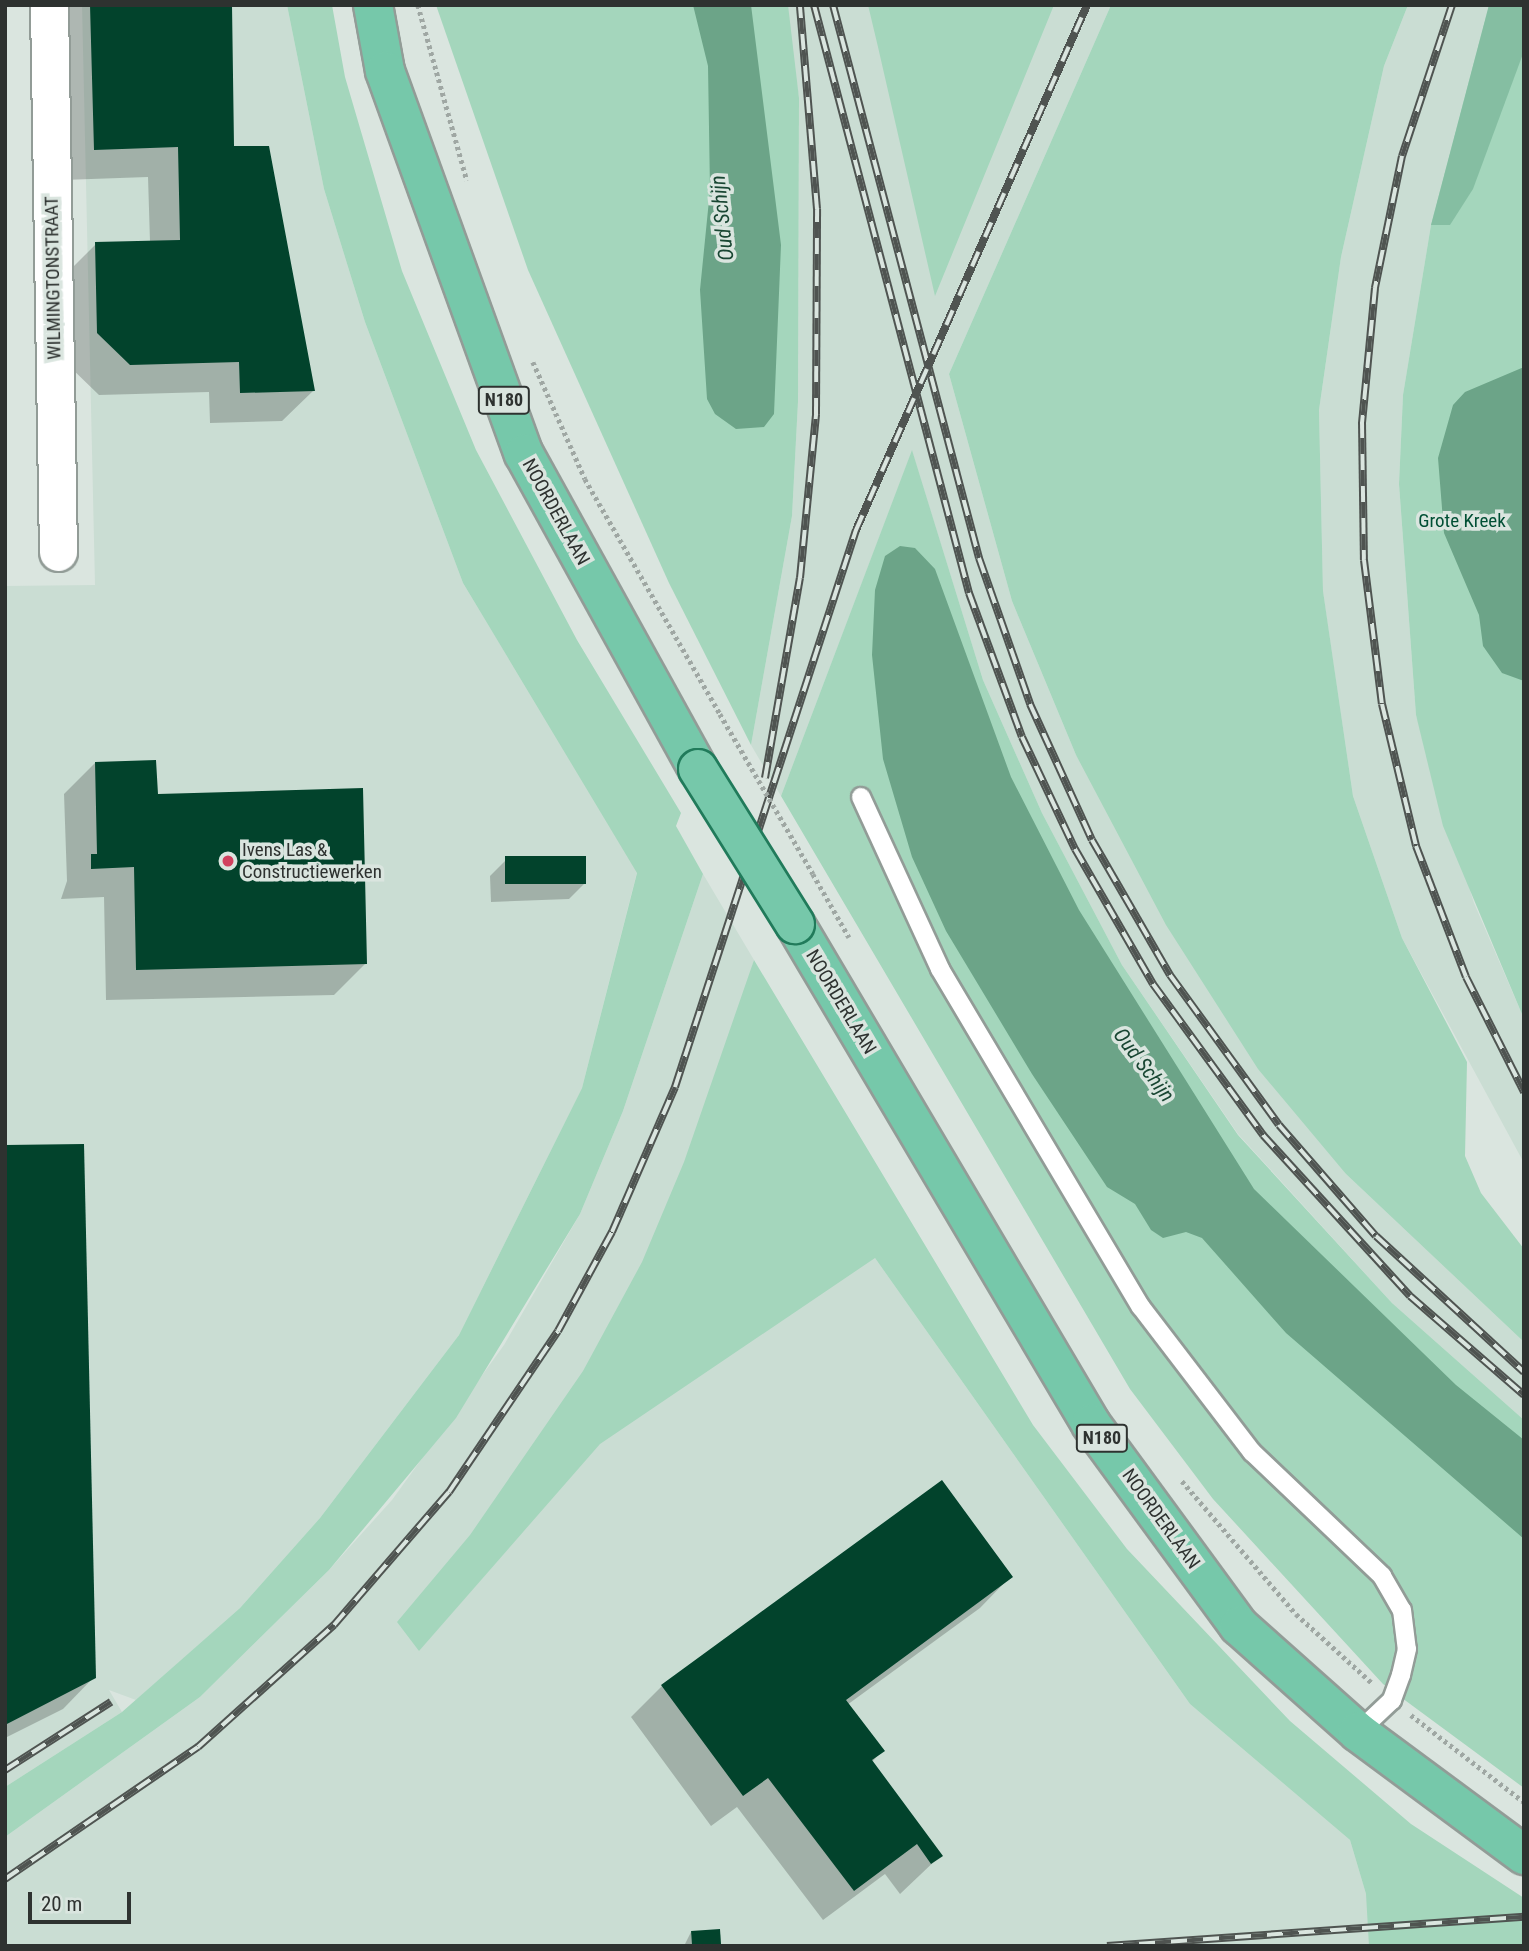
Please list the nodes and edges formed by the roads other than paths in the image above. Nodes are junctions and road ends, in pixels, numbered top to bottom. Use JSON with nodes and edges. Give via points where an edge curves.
{"nodes":[{"id":1,"x":49,"y":5,"type":"edge"},
{"id":2,"x":373,"y":5,"type":"edge"},
{"id":3,"x":58,"y":552,"type":"dead end"},
{"id":4,"x":861,"y":797,"type":"dead end"},
{"id":5,"x":1358,"y":1732,"type":"junction"},
{"id":6,"x":1524,"y":1855,"type":"edge"}],
"edges":[{"from":1,"to":3,"type":"street","name":"WILMINGTONSTRAAT"},
{"from":2,"to":5,"type":"main road","name":"NOORDERLAAN","number":"N180","bridge":true,"via":[[394,97],[524,454],[698,769],[1091,1424],[1240,1626]]},
{"from":4,"to":5,"type":"lane","via":[[940,969],[1142,1307],[1252,1452],[1382,1577],[1402,1609],[1407,1649],[1392,1700]]},
{"from":5,"to":6,"type":"main road","name":"NOORDERLAAN","number":"N180"}]}
